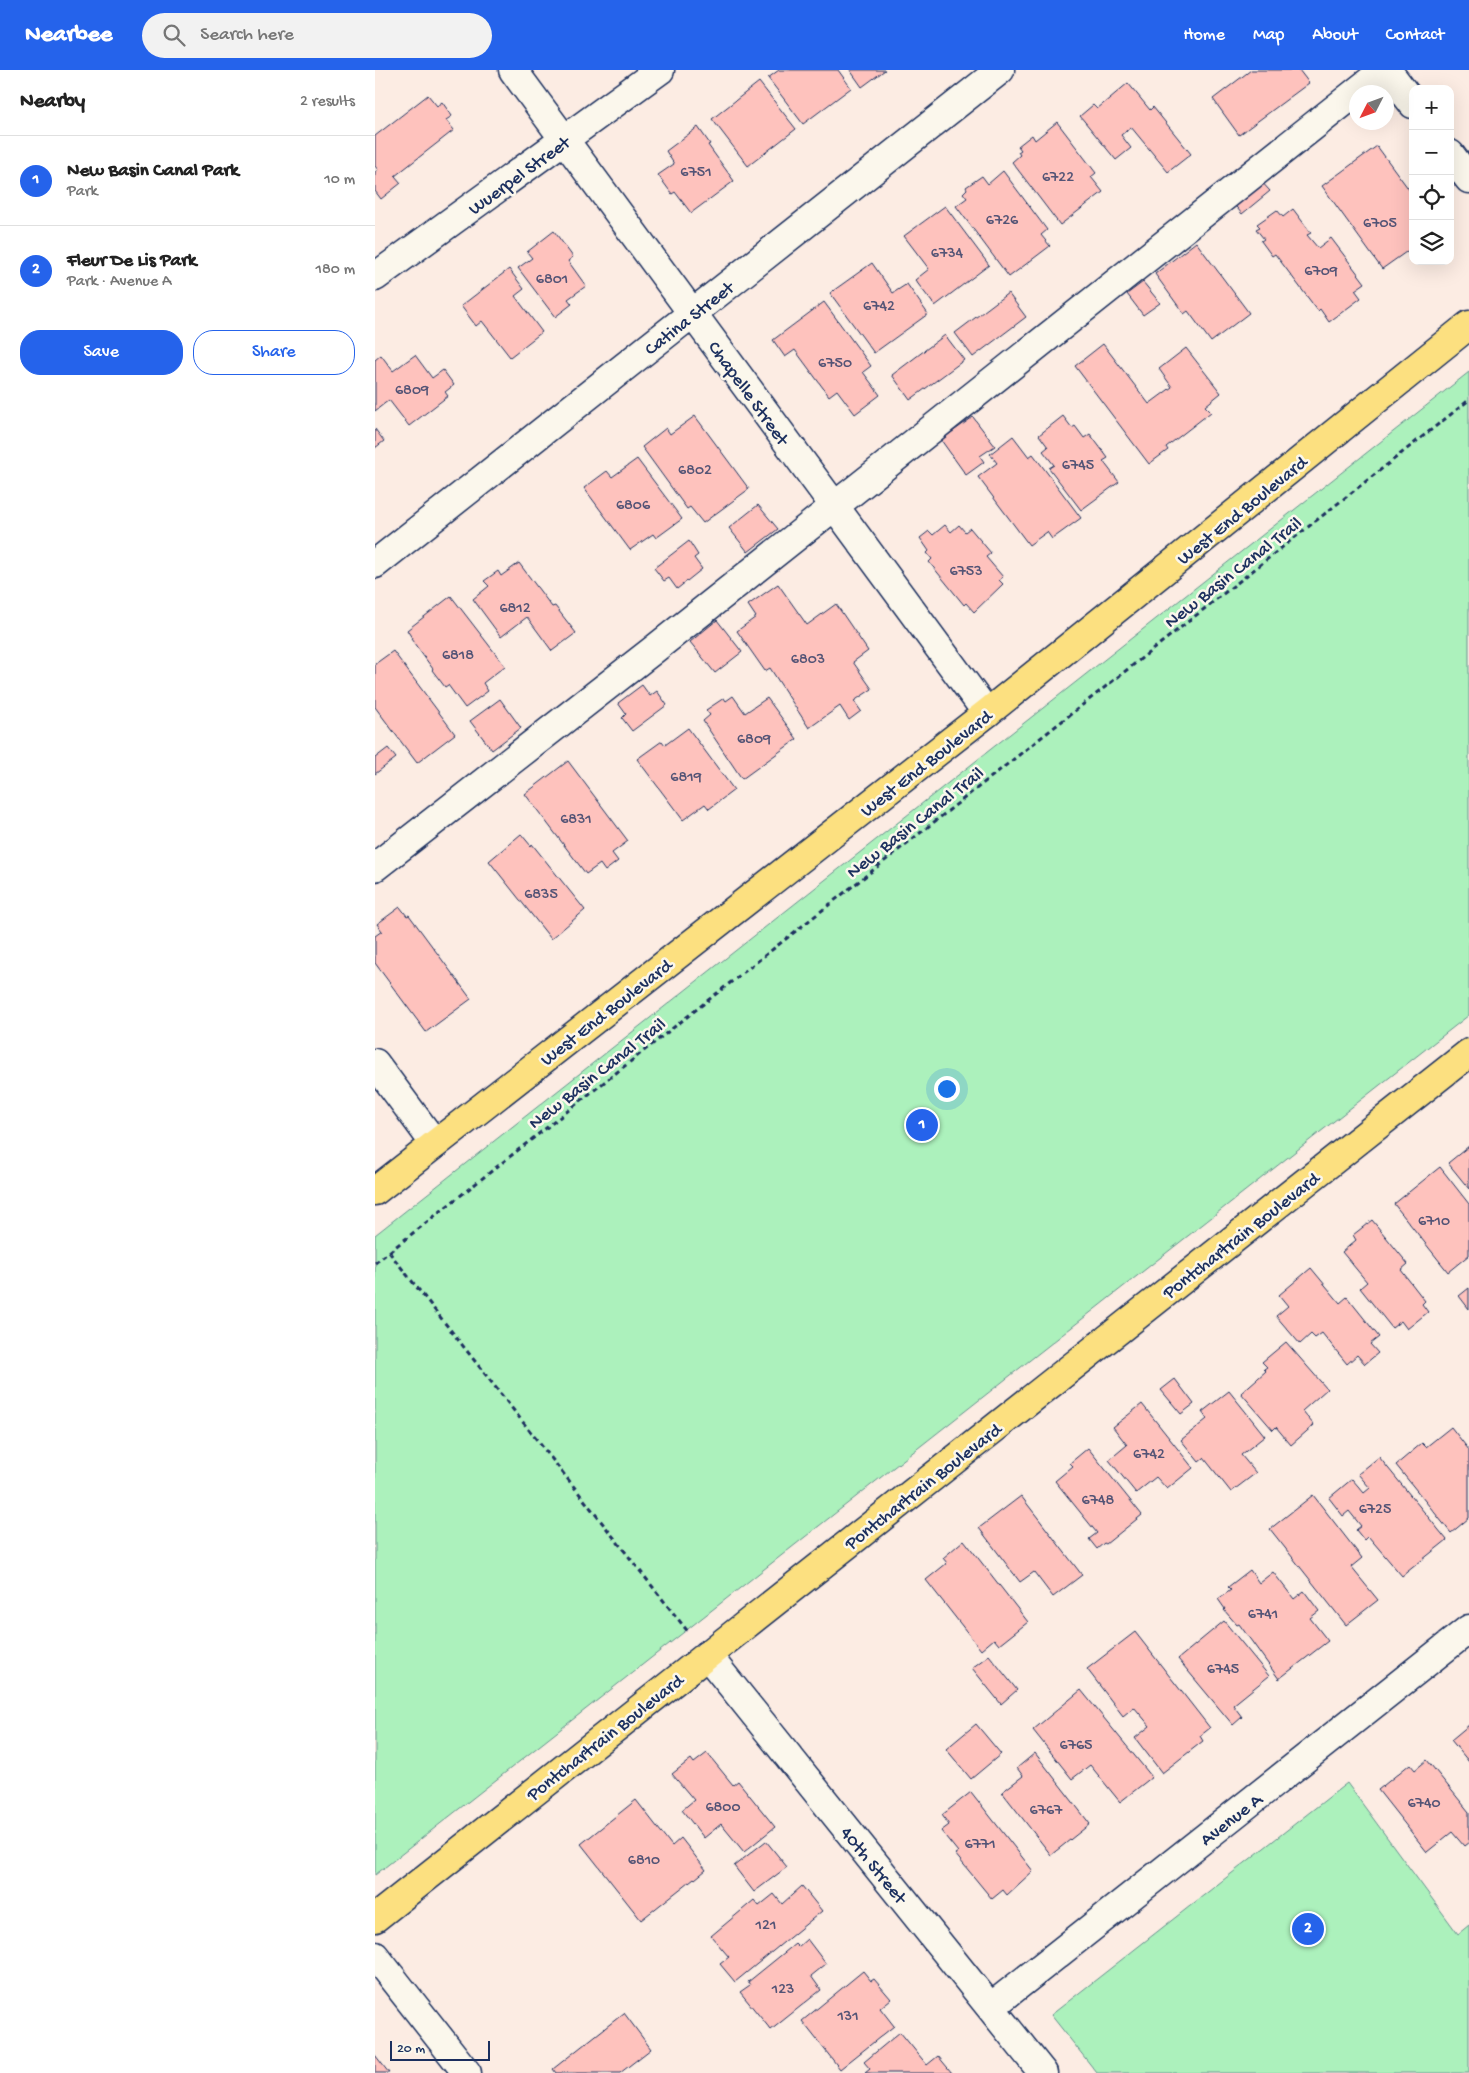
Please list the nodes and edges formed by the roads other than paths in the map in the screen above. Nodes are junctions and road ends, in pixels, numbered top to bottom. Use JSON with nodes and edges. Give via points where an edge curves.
{"nodes":[{"id":1,"x":513,"y":70,"type":"edge"},
{"id":2,"x":660,"y":70,"type":"edge"},
{"id":3,"x":1000,"y":70,"type":"edge"},
{"id":4,"x":1386,"y":70,"type":"edge"},
{"id":5,"x":1409,"y":99,"type":"edge"},
{"id":6,"x":564,"y":140,"type":"junction"},
{"id":7,"x":1454,"y":159,"type":"edge"},
{"id":8,"x":1469,"y":179,"type":"edge"},
{"id":9,"x":375,"y":277,"type":"edge"},
{"id":10,"x":693,"y":314,"type":"junction"},
{"id":11,"x":1469,"y":325,"type":"edge"},
{"id":12,"x":835,"y":507,"type":"junction"},
{"id":13,"x":375,"y":564,"type":"edge"},
{"id":14,"x":987,"y":713,"type":"junction"},
{"id":15,"x":375,"y":867,"type":"edge"},
{"id":16,"x":1469,"y":1053,"type":"edge"},
{"id":17,"x":375,"y":1063,"type":"edge"},
{"id":18,"x":435,"y":1144,"type":"junction"},
{"id":19,"x":375,"y":1191,"type":"edge"},
{"id":20,"x":1469,"y":1629,"type":"edge"},
{"id":21,"x":707,"y":1655,"type":"junction"},
{"id":22,"x":375,"y":1918,"type":"edge"},
{"id":23,"x":375,"y":1956,"type":"edge"},
{"id":24,"x":991,"y":2007,"type":"junction"},
{"id":25,"x":467,"y":2073,"type":"edge"},
{"id":26,"x":1043,"y":2073,"type":"edge"}],
"edges":[{"from":1,"to":6,"type":"street","name":"Chapelle Street"},
{"from":2,"to":6,"type":"street","name":"Wuerpel Street"},
{"from":3,"to":10,"type":"street","name":"Catina Street"},
{"from":4,"to":5,"type":"street"},
{"from":4,"to":12,"type":"street"},
{"from":6,"to":9,"type":"street","name":"Wuerpel Street"},
{"from":6,"to":10,"type":"street","name":"Chapelle Street"},
{"from":7,"to":8,"type":"street"},
{"from":10,"to":12,"type":"street","name":"Chapelle Street"},
{"from":10,"to":13,"type":"street","name":"Catina Street"},
{"from":11,"to":14,"type":"main road","name":"West End Boulevard"},
{"from":12,"to":14,"type":"street","name":"Chapelle Street"},
{"from":12,"to":15,"type":"street"},
{"from":14,"to":18,"type":"main road","name":"West End Boulevard"},
{"from":16,"to":21,"type":"main road","name":"Pontchartrain Boulevard"},
{"from":17,"to":18,"type":"street"},
{"from":18,"to":19,"type":"main road","name":"West End Boulevard"},
{"from":20,"to":24,"type":"street","name":"Avenue A"},
{"from":21,"to":22,"type":"main road","name":"Pontchartrain Boulevard"},
{"from":21,"to":24,"type":"street","name":"40th Street"},
{"from":23,"to":25,"type":"street"},
{"from":24,"to":26,"type":"street","name":"40th Street"}]}
